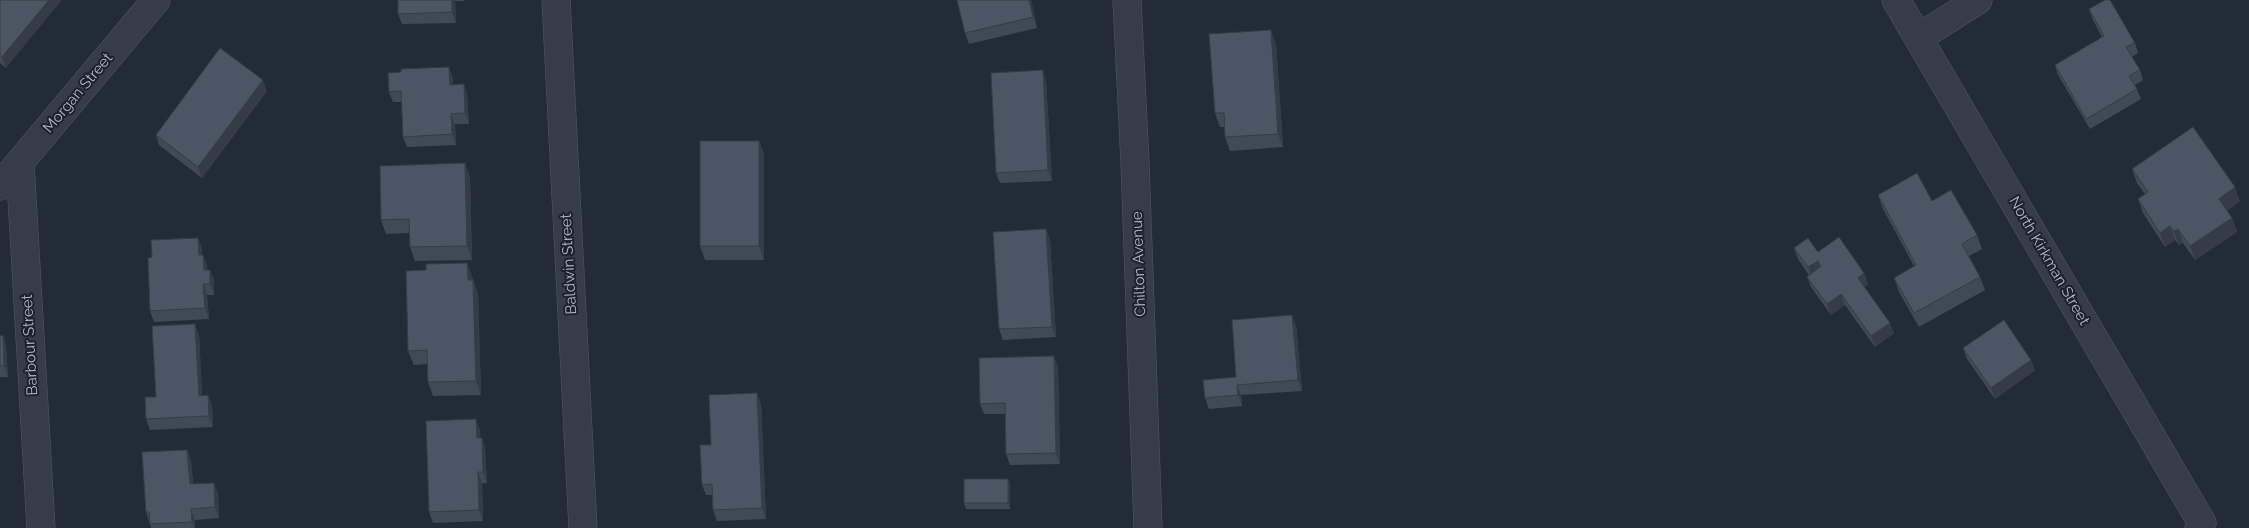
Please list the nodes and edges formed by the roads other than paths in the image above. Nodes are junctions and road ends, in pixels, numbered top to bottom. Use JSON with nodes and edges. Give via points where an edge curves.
{"nodes":[{"id":1,"x":156,"y":0,"type":"edge"},
{"id":2,"x":556,"y":0,"type":"edge"},
{"id":3,"x":1127,"y":0,"type":"edge"},
{"id":4,"x":1896,"y":0,"type":"edge"},
{"id":5,"x":1978,"y":0,"type":"edge"},
{"id":6,"x":1918,"y":38,"type":"junction"},
{"id":7,"x":20,"y":163,"type":"junction"},
{"id":8,"x":0,"y":186,"type":"edge"},
{"id":9,"x":2200,"y":525,"type":"edge"},
{"id":10,"x":41,"y":528,"type":"edge"},
{"id":11,"x":583,"y":528,"type":"edge"},
{"id":12,"x":1148,"y":528,"type":"edge"}],
"edges":[{"from":1,"to":7,"type":"street","name":"Morgan Street"},
{"from":2,"to":11,"type":"street","name":"Baldwin Street"},
{"from":3,"to":12,"type":"street","name":"Chilton Avenue","via":[[1136,163]]},
{"from":4,"to":6,"type":"street","name":"North Kirkman Street"},
{"from":5,"to":6,"type":"street"},
{"from":6,"to":9,"type":"street","name":"North Kirkman Street"},
{"from":7,"to":8,"type":"street","name":"Morgan Street"},
{"from":7,"to":10,"type":"street","name":"Barbour Street"}]}
